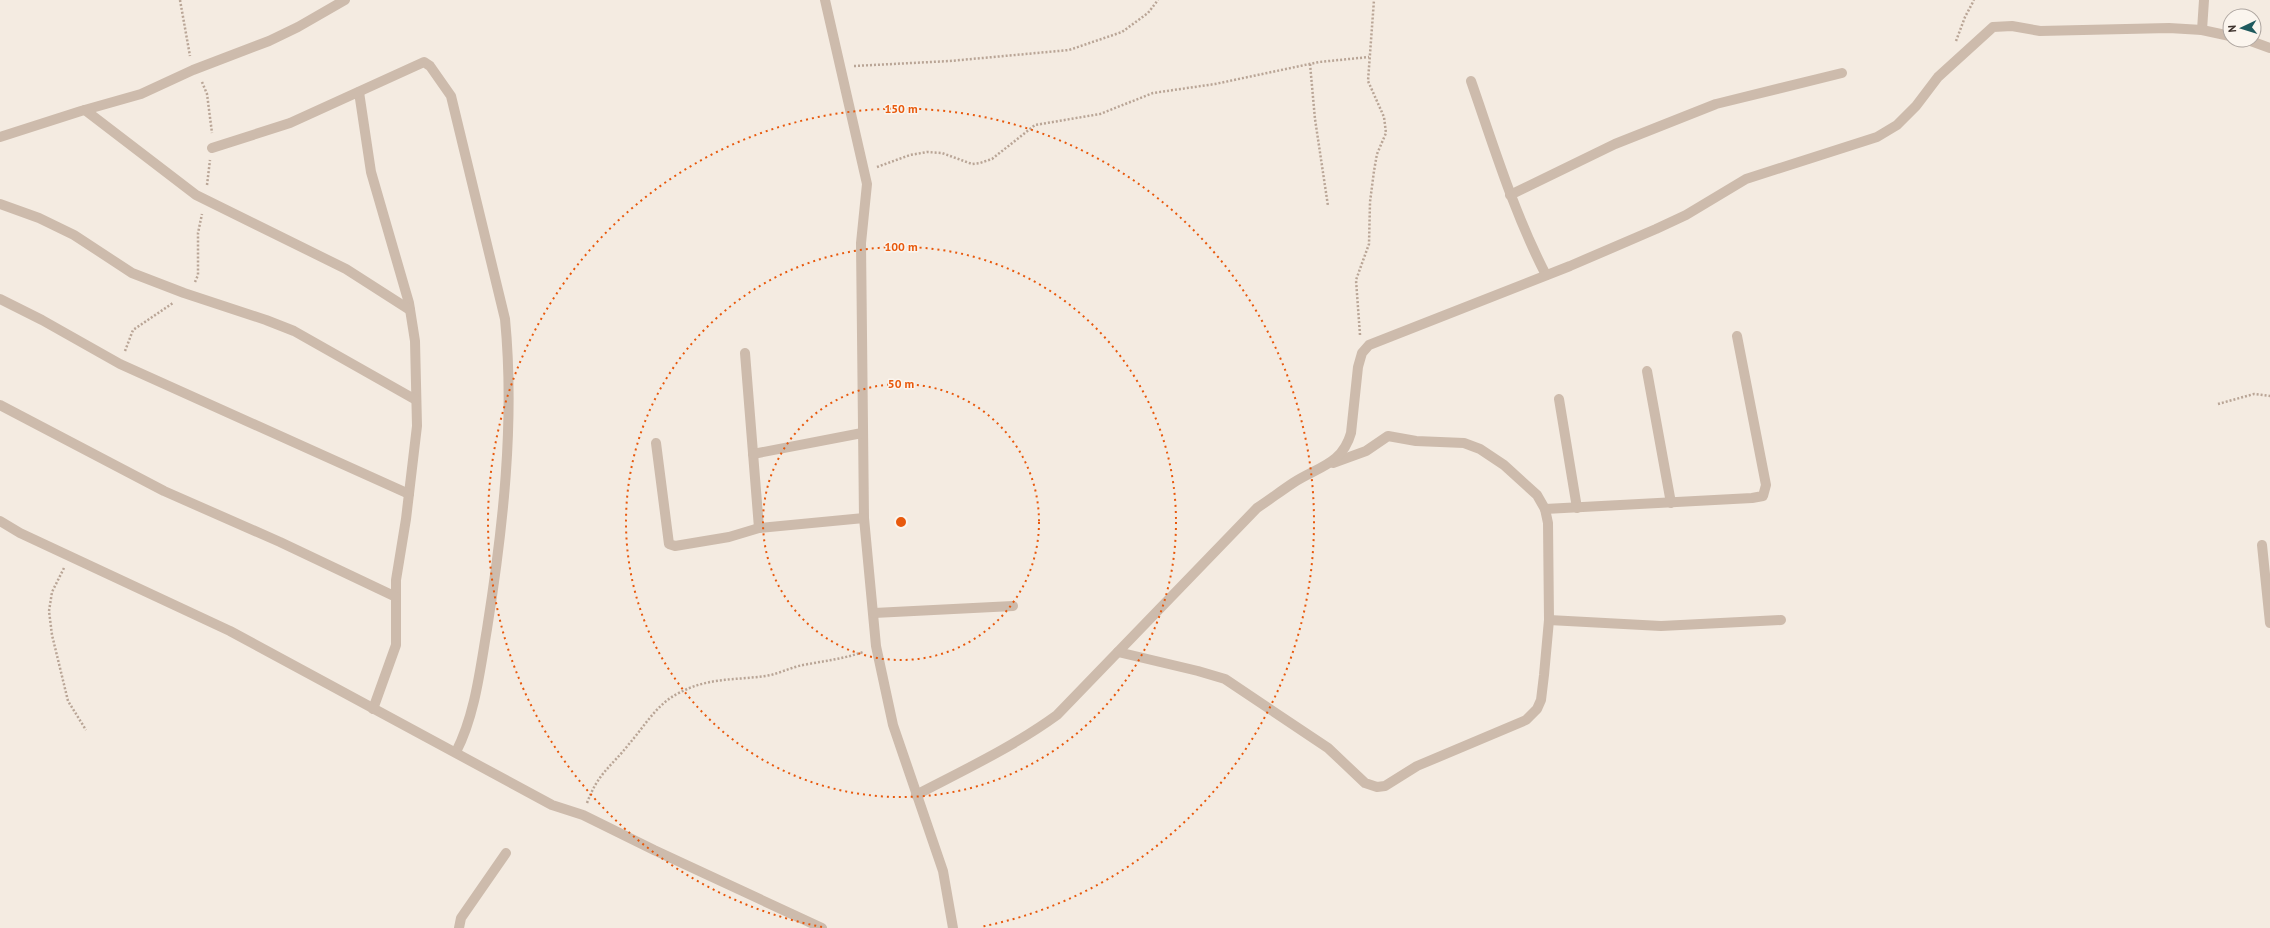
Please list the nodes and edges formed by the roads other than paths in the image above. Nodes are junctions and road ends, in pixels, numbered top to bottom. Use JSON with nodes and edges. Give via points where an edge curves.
{"nodes":[{"id":1,"x":345,"y":0,"type":"edge"},
{"id":2,"x":825,"y":0,"type":"edge"},
{"id":3,"x":2204,"y":0,"type":"edge"},
{"id":4,"x":2202,"y":30,"type":"junction"},
{"id":5,"x":2222,"y":34,"type":"edge"},
{"id":6,"x":1842,"y":73,"type":"dead end"},
{"id":7,"x":1471,"y":81,"type":"dead end"},
{"id":8,"x":359,"y":92,"type":"junction"},
{"id":9,"x":85,"y":110,"type":"junction"},
{"id":10,"x":0,"y":138,"type":"edge"},
{"id":11,"x":212,"y":148,"type":"dead end"},
{"id":12,"x":1510,"y":195,"type":"junction"},
{"id":13,"x":0,"y":204,"type":"edge"},
{"id":14,"x":1546,"y":276,"type":"junction"},
{"id":15,"x":0,"y":299,"type":"edge"},
{"id":16,"x":410,"y":310,"type":"junction"},
{"id":17,"x":1737,"y":336,"type":"dead end"},
{"id":18,"x":745,"y":353,"type":"dead end"},
{"id":19,"x":1647,"y":371,"type":"dead end"},
{"id":20,"x":1559,"y":399,"type":"dead end"},
{"id":21,"x":416,"y":400,"type":"junction"},
{"id":22,"x":0,"y":405,"type":"edge"},
{"id":23,"x":862,"y":433,"type":"junction"},
{"id":24,"x":656,"y":443,"type":"dead end"},
{"id":25,"x":753,"y":454,"type":"junction"},
{"id":26,"x":1327,"y":465,"type":"junction"},
{"id":27,"x":409,"y":494,"type":"junction"},
{"id":28,"x":1671,"y":503,"type":"junction"},
{"id":29,"x":1577,"y":508,"type":"junction"},
{"id":30,"x":1545,"y":509,"type":"junction"},
{"id":31,"x":864,"y":518,"type":"junction"},
{"id":32,"x":0,"y":521,"type":"edge"},
{"id":33,"x":758,"y":528,"type":"junction"},
{"id":34,"x":2262,"y":545,"type":"dead end"},
{"id":35,"x":396,"y":597,"type":"junction"},
{"id":36,"x":1014,"y":606,"type":"dead end"},
{"id":37,"x":874,"y":612,"type":"junction"},
{"id":38,"x":1549,"y":620,"type":"junction"},
{"id":39,"x":1781,"y":620,"type":"dead end"},
{"id":40,"x":2270,"y":623,"type":"edge"},
{"id":41,"x":1118,"y":652,"type":"junction"},
{"id":42,"x":373,"y":708,"type":"junction"},
{"id":43,"x":456,"y":752,"type":"junction"},
{"id":44,"x":916,"y":795,"type":"junction"},
{"id":45,"x":506,"y":852,"type":"dead end"},
{"id":46,"x":459,"y":928,"type":"edge"},
{"id":47,"x":822,"y":928,"type":"edge"},
{"id":48,"x":953,"y":928,"type":"edge"}],
"edges":[{"from":1,"to":9,"type":"street","via":[[269,41],[193,70],[140,94]]},
{"from":2,"to":23,"type":"street","via":[[864,171],[867,197],[861,243]]},
{"from":3,"to":4,"type":"street"},
{"from":4,"to":5,"type":"street"},
{"from":4,"to":14,"type":"street","via":[[2169,28],[2040,31],[2012,26],[1992,27],[1938,77],[1916,106],[1897,125],[1877,138],[1746,179],[1686,215]]},
{"from":6,"to":12,"type":"street","via":[[1716,104],[1616,144]]},
{"from":7,"to":12,"type":"street"},
{"from":8,"to":11,"type":"street","via":[[290,123]]},
{"from":8,"to":16,"type":"street","via":[[371,172]]},
{"from":8,"to":43,"type":"street","via":[[424,62],[430,66],[449,92],[453,100],[504,319],[507,346],[507,444],[497,563],[483,653],[466,732]]},
{"from":9,"to":10,"type":"street"},
{"from":9,"to":16,"type":"street","via":[[205,200],[346,270]]},
{"from":12,"to":14,"type":"street","via":[[1525,234]]},
{"from":13,"to":21,"type":"street","via":[[46,221],[74,235],[132,273],[294,331]]},
{"from":14,"to":26,"type":"street","via":[[1375,341],[1362,353],[1358,367],[1351,433],[1347,445],[1336,459]]},
{"from":15,"to":27,"type":"street","via":[[120,364]]},
{"from":16,"to":21,"type":"street","via":[[415,341]]},
{"from":17,"to":28,"type":"street","via":[[1766,485],[1763,496]]},
{"from":18,"to":25,"type":"street"},
{"from":19,"to":28,"type":"street"},
{"from":20,"to":29,"type":"street"},
{"from":21,"to":27,"type":"street"},
{"from":22,"to":35,"type":"street","via":[[164,491]]},
{"from":23,"to":25,"type":"street"},
{"from":23,"to":31,"type":"street"},
{"from":24,"to":33,"type":"street","via":[[669,544],[675,546],[729,537]]},
{"from":25,"to":33,"type":"street"},
{"from":26,"to":30,"type":"street","via":[[1366,451],[1388,436],[1416,442],[1464,443],[1480,449],[1504,466],[1537,496]]},
{"from":26,"to":41,"type":"street","via":[[1293,483],[1257,508]]},
{"from":27,"to":35,"type":"street","via":[[396,580]]},
{"from":28,"to":29,"type":"street"},
{"from":29,"to":30,"type":"street"},
{"from":30,"to":38,"type":"street","via":[[1548,523]]},
{"from":31,"to":33,"type":"street"},
{"from":31,"to":37,"type":"street"},
{"from":32,"to":42,"type":"street","via":[[69,557],[230,631]]},
{"from":34,"to":40,"type":"street"},
{"from":35,"to":42,"type":"street","via":[[396,645]]},
{"from":36,"to":37,"type":"street"},
{"from":37,"to":44,"type":"street","via":[[876,646],[893,725]]},
{"from":38,"to":39,"type":"street","via":[[1661,626]]},
{"from":38,"to":41,"type":"street","via":[[1541,700],[1533,715],[1417,766],[1385,786],[1377,787],[1365,783],[1328,748],[1225,679]]},
{"from":41,"to":44,"type":"street","via":[[1057,715],[1039,728]]},
{"from":42,"to":43,"type":"street"},
{"from":43,"to":47,"type":"street","via":[[552,805],[583,814]]},
{"from":44,"to":48,"type":"street","via":[[943,871]]},
{"from":45,"to":46,"type":"street","via":[[461,918]]}]}
